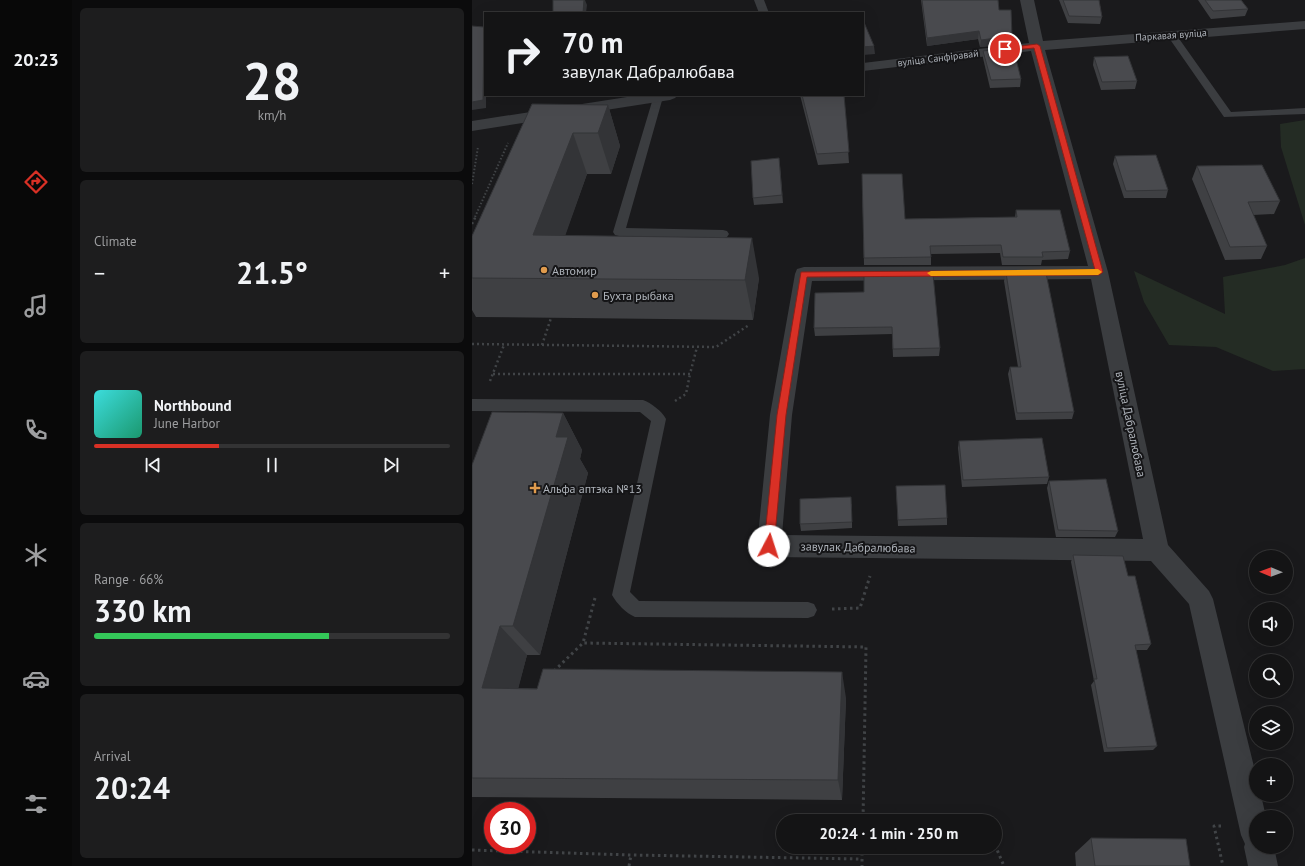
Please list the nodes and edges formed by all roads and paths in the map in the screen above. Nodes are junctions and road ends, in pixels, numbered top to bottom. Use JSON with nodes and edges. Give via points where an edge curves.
{"nodes":[{"id":1,"x":759,"y":0,"type":"edge"},
{"id":2,"x":1027,"y":0,"type":"edge"},
{"id":3,"x":764,"y":12,"type":"edge"},
{"id":4,"x":1305,"y":25,"type":"edge"},
{"id":5,"x":1172,"y":35,"type":"junction"},
{"id":6,"x":1037,"y":46,"type":"junction"},
{"id":7,"x":864,"y":67,"type":"edge"},
{"id":8,"x":664,"y":96,"type":"edge"},
{"id":9,"x":1305,"y":110,"type":"edge"},
{"id":10,"x":472,"y":126,"type":"edge"},
{"id":11,"x":510,"y":139,"type":"dead end"},
{"id":12,"x":479,"y":141,"type":"dead end"},
{"id":13,"x":472,"y":184,"type":"edge"},
{"id":14,"x":472,"y":224,"type":"edge"},
{"id":15,"x":723,"y":234,"type":"dead end"},
{"id":16,"x":1099,"y":272,"type":"junction"},
{"id":17,"x":551,"y":318,"type":"edge"},
{"id":18,"x":749,"y":325,"type":"dead end"},
{"id":19,"x":472,"y":344,"type":"edge"},
{"id":20,"x":542,"y":345,"type":"junction"},
{"id":21,"x":697,"y":347,"type":"junction"},
{"id":22,"x":493,"y":374,"type":"dead end"},
{"id":23,"x":472,"y":405,"type":"edge"},
{"id":24,"x":879,"y":547,"type":"junction"},
{"id":25,"x":1157,"y":550,"type":"junction"},
{"id":26,"x":808,"y":610,"type":"joint"},
{"id":27,"x":583,"y":643,"type":"dead end"},
{"id":28,"x":550,"y":675,"type":"edge"},
{"id":29,"x":1250,"y":810,"type":"edge"},
{"id":30,"x":472,"y":850,"type":"edge"},
{"id":31,"x":862,"y":854,"type":"edge"},
{"id":32,"x":999,"y":854,"type":"edge"},
{"id":33,"x":1260,"y":854,"type":"edge"},
{"id":34,"x":631,"y":855,"type":"junction"},
{"id":35,"x":862,"y":859,"type":"junction"},
{"id":36,"x":630,"y":866,"type":"edge"},
{"id":37,"x":862,"y":866,"type":"edge"},
{"id":38,"x":1004,"y":866,"type":"edge"},
{"id":39,"x":1263,"y":866,"type":"edge"}],
"edges":[{"from":1,"to":3,"type":"lane"},
{"from":2,"to":6,"type":"street","name":"вуліца Дабралюбава"},
{"from":4,"to":5,"type":"street","name":"Паркавая вуліца"},
{"from":5,"to":6,"type":"street","name":"Паркавая вуліца"},
{"from":5,"to":9,"type":"lane","via":[[1228,115]]},
{"from":6,"to":7,"type":"street","name":"вуліца Санфіравай"},
{"from":6,"to":16,"type":"street","name":"вуліца Дабралюбава"},
{"from":8,"to":10,"type":"street"},
{"from":8,"to":15,"type":"lane","via":[[619,232]]},
{"from":11,"to":14,"type":"path"},
{"from":12,"to":13,"type":"path"},
{"from":16,"to":24,"type":"street","name":"завулак Дабралюбава","via":[[804,274],[781,415],[769,546]]},
{"from":16,"to":25,"type":"street","name":"вуліца Дабралюбава"},
{"from":17,"to":20,"type":"path"},
{"from":18,"to":21,"type":"path","via":[[716,347]]},
{"from":19,"to":20,"type":"path"},
{"from":20,"to":21,"type":"path"},
{"from":21,"to":22,"type":"path","via":[[690,374]]},
{"from":23,"to":26,"type":"lane","via":[[643,406],[659,419],[621,595],[635,609]]},
{"from":24,"to":25,"type":"street","name":"завулак Дабралюбава"},
{"from":24,"to":26,"type":"path","via":[[860,608]]},
{"from":25,"to":29,"type":"street","name":"вуліца Дабралюбава","via":[[1200,599]]},
{"from":27,"to":28,"type":"path"},
{"from":30,"to":34,"type":"path"},
{"from":31,"to":35,"type":"path"},
{"from":32,"to":38,"type":"path"},
{"from":33,"to":39,"type":"street"},
{"from":34,"to":35,"type":"path"},
{"from":34,"to":36,"type":"path"},
{"from":35,"to":37,"type":"path"}]}
